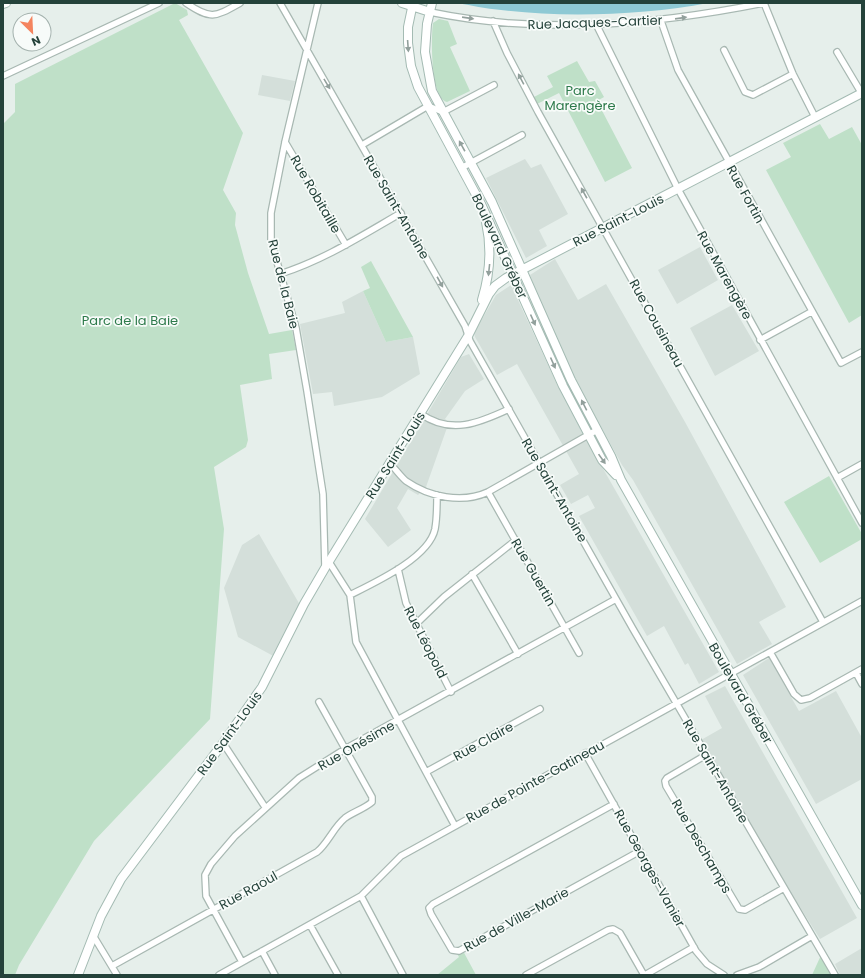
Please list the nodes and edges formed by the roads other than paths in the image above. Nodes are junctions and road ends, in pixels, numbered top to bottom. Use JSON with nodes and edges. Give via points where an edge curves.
{"nodes":[{"id":1,"x":159,"y":3,"type":"edge"},
{"id":2,"x":186,"y":3,"type":"edge"},
{"id":3,"x":240,"y":3,"type":"edge"},
{"id":4,"x":280,"y":3,"type":"edge"},
{"id":5,"x":318,"y":3,"type":"edge"},
{"id":6,"x":402,"y":3,"type":"edge"},
{"id":7,"x":432,"y":3,"type":"edge"},
{"id":8,"x":764,"y":3,"type":"edge"},
{"id":9,"x":412,"y":5,"type":"edge"},
{"id":10,"x":430,"y":12,"type":"junction"},
{"id":11,"x":661,"y":20,"type":"junction"},
{"id":12,"x":493,"y":21,"type":"junction"},
{"id":13,"x":596,"y":24,"type":"junction"},
{"id":14,"x":312,"y":32,"type":"junction"},
{"id":15,"x":299,"y":36,"type":"junction"},
{"id":16,"x":307,"y":50,"type":"junction"},
{"id":17,"x":724,"y":50,"type":"dead end"},
{"id":18,"x":837,"y":52,"type":"dead end"},
{"id":19,"x":793,"y":74,"type":"junction"},
{"id":20,"x":3,"y":76,"type":"edge"},
{"id":21,"x":494,"y":85,"type":"dead end"},
{"id":22,"x":862,"y":94,"type":"edge"},
{"id":23,"x":428,"y":106,"type":"junction"},
{"id":24,"x":443,"y":112,"type":"junction"},
{"id":25,"x":815,"y":117,"type":"junction"},
{"id":26,"x":522,"y":135,"type":"dead end"},
{"id":27,"x":286,"y":142,"type":"junction"},
{"id":28,"x":362,"y":145,"type":"junction"},
{"id":29,"x":729,"y":162,"type":"junction"},
{"id":30,"x":472,"y":163,"type":"junction"},
{"id":31,"x":463,"y":167,"type":"junction"},
{"id":32,"x":678,"y":189,"type":"junction"},
{"id":33,"x":482,"y":204,"type":"junction"},
{"id":34,"x":401,"y":213,"type":"junction"},
{"id":35,"x":603,"y":227,"type":"junction"},
{"id":36,"x":346,"y":245,"type":"junction"},
{"id":37,"x":522,"y":269,"type":"junction"},
{"id":38,"x":280,"y":274,"type":"junction"},
{"id":39,"x":513,"y":274,"type":"junction"},
{"id":40,"x":811,"y":312,"type":"junction"},
{"id":41,"x":476,"y":321,"type":"junction"},
{"id":42,"x":468,"y":336,"type":"junction"},
{"id":43,"x":760,"y":340,"type":"junction"},
{"id":44,"x":862,"y":352,"type":"edge"},
{"id":45,"x":509,"y":409,"type":"junction"},
{"id":46,"x":421,"y":414,"type":"junction"},
{"id":47,"x":597,"y":430,"type":"junction"},
{"id":48,"x":588,"y":435,"type":"junction"},
{"id":49,"x":389,"y":463,"type":"junction"},
{"id":50,"x":539,"y":463,"type":"junction"},
{"id":51,"x":862,"y":464,"type":"edge"},
{"id":52,"x":837,"y":478,"type":"junction"},
{"id":53,"x":621,"y":480,"type":"junction"},
{"id":54,"x":488,"y":492,"type":"junction"},
{"id":55,"x":437,"y":495,"type":"junction"},
{"id":56,"x":862,"y":522,"type":"edge"},
{"id":57,"x":516,"y":540,"type":"junction"},
{"id":58,"x":327,"y":565,"type":"junction"},
{"id":59,"x":398,"y":569,"type":"junction"},
{"id":60,"x":472,"y":574,"type":"junction"},
{"id":61,"x":350,"y":595,"type":"junction"},
{"id":62,"x":616,"y":599,"type":"junction"},
{"id":63,"x":862,"y":601,"type":"edge"},
{"id":64,"x":823,"y":622,"type":"junction"},
{"id":65,"x":416,"y":624,"type":"junction"},
{"id":66,"x":566,"y":628,"type":"junction"},
{"id":67,"x":770,"y":652,"type":"junction"},
{"id":68,"x":580,"y":653,"type":"dead end"},
{"id":69,"x":518,"y":654,"type":"junction"},
{"id":70,"x":862,"y":669,"type":"edge"},
{"id":71,"x":856,"y":673,"type":"junction"},
{"id":72,"x":731,"y":674,"type":"junction"},
{"id":73,"x":862,"y":684,"type":"edge"},
{"id":74,"x":451,"y":692,"type":"junction"},
{"id":75,"x":319,"y":702,"type":"dead end"},
{"id":76,"x":677,"y":703,"type":"junction"},
{"id":77,"x":540,"y":709,"type":"dead end"},
{"id":78,"x":398,"y":721,"type":"junction"},
{"id":79,"x":223,"y":743,"type":"junction"},
{"id":80,"x":345,"y":750,"type":"junction"},
{"id":81,"x":586,"y":753,"type":"junction"},
{"id":82,"x":706,"y":754,"type":"junction"},
{"id":83,"x":426,"y":772,"type":"junction"},
{"id":84,"x":614,"y":804,"type":"junction"},
{"id":85,"x":265,"y":807,"type":"junction"},
{"id":86,"x":455,"y":826,"type":"junction"},
{"id":87,"x":640,"y":851,"type":"junction"},
{"id":88,"x":784,"y":888,"type":"junction"},
{"id":89,"x":361,"y":896,"type":"junction"},
{"id":90,"x":862,"y":905,"type":"edge"},
{"id":91,"x":213,"y":909,"type":"junction"},
{"id":92,"x":310,"y":925,"type":"junction"},
{"id":93,"x":812,"y":936,"type":"junction"},
{"id":94,"x":94,"y":937,"type":"junction"},
{"id":95,"x":694,"y":948,"type":"junction"},
{"id":96,"x":262,"y":951,"type":"junction"},
{"id":97,"x":242,"y":962,"type":"junction"},
{"id":98,"x":112,"y":966,"type":"junction"},
{"id":99,"x":78,"y":975,"type":"edge"},
{"id":100,"x":117,"y":975,"type":"edge"},
{"id":101,"x":219,"y":975,"type":"edge"},
{"id":102,"x":275,"y":975,"type":"edge"},
{"id":103,"x":338,"y":975,"type":"edge"},
{"id":104,"x":403,"y":975,"type":"edge"},
{"id":105,"x":526,"y":975,"type":"edge"},
{"id":106,"x":644,"y":975,"type":"edge"},
{"id":107,"x":724,"y":975,"type":"edge"},
{"id":108,"x":737,"y":975,"type":"edge"},
{"id":109,"x":835,"y":975,"type":"edge"}],
"edges":[{"from":1,"to":20,"type":"street"},
{"from":2,"to":3,"type":"street","via":[[204,14],[212,15],[218,15]]},
{"from":4,"to":15,"type":"street","name":"Rue Saint-Antoine"},
{"from":5,"to":14,"type":"street","name":"Rue de la Baie"},
{"from":6,"to":9,"type":"main road","name":"Rue Jacques-Cartier"},
{"from":7,"to":10,"type":"main road","name":"Boulevard Gréber"},
{"from":11,"to":8,"type":"street","name":"Rue Jacques-Cartier","one_way":true},
{"from":8,"to":19,"type":"street"},
{"from":9,"to":10,"type":"main road","name":"Rue Jacques-Cartier"},
{"from":9,"to":23,"type":"main road","name":"Boulevard Gréber","one_way":true,"via":[[408,31],[409,54],[418,87]]},
{"from":10,"to":12,"type":"street","name":"Rue Jacques-Cartier","one_way":true},
{"from":10,"to":24,"type":"main road","name":"Boulevard Gréber","via":[[426,35],[426,65],[432,91]]},
{"from":11,"to":13,"type":"street","name":"Rue Jacques-Cartier"},
{"from":11,"to":29,"type":"street","name":"Rue Fortin","via":[[678,70]]},
{"from":12,"to":13,"type":"street","name":"Rue Jacques-Cartier","via":[[536,25]]},
{"from":35,"to":12,"type":"street","name":"Rue Cousineau","one_way":true,"via":[[532,101]]},
{"from":13,"to":32,"type":"street","name":"Rue Marengère"},
{"from":14,"to":15,"type":"street","via":[[306,36]]},
{"from":14,"to":16,"type":"street","name":"Rue de la Baie"},
{"from":15,"to":16,"type":"street","name":"Rue Saint-Antoine"},
{"from":16,"to":27,"type":"street","name":"Rue de la Baie"},
{"from":16,"to":28,"type":"street","name":"Rue Saint-Antoine","one_way":true},
{"from":17,"to":19,"type":"street","via":[[748,94],[753,95]]},
{"from":18,"to":22,"type":"street"},
{"from":19,"to":25,"type":"street"},
{"from":21,"to":24,"type":"street"},
{"from":22,"to":25,"type":"main road","name":"Rue Saint-Louis"},
{"from":23,"to":24,"type":"street"},
{"from":23,"to":28,"type":"street"},
{"from":23,"to":31,"type":"main road","name":"Boulevard Gréber"},
{"from":30,"to":24,"type":"main road","name":"Boulevard Gréber","one_way":true},
{"from":25,"to":29,"type":"main road","name":"Rue Saint-Louis"},
{"from":26,"to":30,"type":"street"},
{"from":27,"to":36,"type":"street","name":"Rue Robitaille"},
{"from":27,"to":38,"type":"street","name":"Rue de la Baie","via":[[271,213],[271,241]]},
{"from":28,"to":34,"type":"street","name":"Rue Saint-Antoine"},
{"from":29,"to":32,"type":"main road","name":"Rue Saint-Louis"},
{"from":29,"to":40,"type":"street","name":"Rue Fortin"},
{"from":30,"to":31,"type":"street"},
{"from":30,"to":37,"type":"main road","name":"Boulevard Gréber"},
{"from":31,"to":33,"type":"main road","name":"Boulevard Gréber"},
{"from":32,"to":35,"type":"main road","name":"Rue Saint-Louis"},
{"from":32,"to":43,"type":"street","name":"Rue Marengère"},
{"from":33,"to":39,"type":"main road","name":"Boulevard Gréber"},
{"from":33,"to":41,"type":"main road","one_way":true,"via":[[490,261]]},
{"from":34,"to":36,"type":"street"},
{"from":34,"to":42,"type":"street","name":"Rue Saint-Antoine","one_way":true,"via":[[465,326]]},
{"from":35,"to":37,"type":"main road","name":"Rue Saint-Louis"},
{"from":35,"to":64,"type":"street","name":"Rue Cousineau"},
{"from":36,"to":38,"type":"street","via":[[307,266]]},
{"from":37,"to":39,"type":"main road","name":"Rue Saint-Louis"},
{"from":47,"to":37,"type":"main road","name":"Boulevard Gréber","one_way":true},
{"from":38,"to":58,"type":"street","name":"Rue de la Baie","via":[[296,328],[318,462],[323,494]]},
{"from":39,"to":41,"type":"main road","name":"Rue Saint-Louis","via":[[495,286]]},
{"from":39,"to":48,"type":"main road","name":"Boulevard Gréber","one_way":true},
{"from":40,"to":43,"type":"street"},
{"from":40,"to":44,"type":"street","name":"Rue Fortin","via":[[840,364]]},
{"from":41,"to":42,"type":"main road","name":"Rue Saint-Louis"},
{"from":42,"to":45,"type":"street","name":"Rue Saint-Antoine"},
{"from":42,"to":46,"type":"main road","name":"Rue Saint-Louis"},
{"from":43,"to":52,"type":"street","name":"Rue Marengère"},
{"from":45,"to":46,"type":"street","via":[[481,422],[459,426],[443,424]]},
{"from":45,"to":50,"type":"street","name":"Rue Saint-Antoine"},
{"from":46,"to":49,"type":"main road","name":"Rue Saint-Louis"},
{"from":47,"to":48,"type":"street"},
{"from":47,"to":53,"type":"main road","name":"Boulevard Gréber"},
{"from":48,"to":50,"type":"street"},
{"from":48,"to":53,"type":"main road","name":"Boulevard Gréber","one_way":true,"via":[[602,460]]},
{"from":49,"to":55,"type":"street","via":[[406,480],[420,489]]},
{"from":49,"to":58,"type":"main road","name":"Rue Saint-Louis"},
{"from":50,"to":54,"type":"street"},
{"from":50,"to":62,"type":"street","name":"Rue Saint-Antoine"},
{"from":51,"to":52,"type":"street"},
{"from":52,"to":56,"type":"street","name":"Rue Marengère"},
{"from":53,"to":72,"type":"main road","name":"Boulevard Gréber"},
{"from":54,"to":55,"type":"street","via":[[470,498]]},
{"from":54,"to":57,"type":"street","name":"Rue Guertin"},
{"from":55,"to":59,"type":"street","via":[[435,529],[431,539]]},
{"from":57,"to":60,"type":"street"},
{"from":57,"to":66,"type":"street","name":"Rue Guertin"},
{"from":58,"to":61,"type":"street"},
{"from":58,"to":79,"type":"main road","name":"Rue Saint-Louis","via":[[262,687]]},
{"from":59,"to":61,"type":"street"},
{"from":59,"to":65,"type":"street","name":"Rue Léopold","via":[[406,603]]},
{"from":60,"to":65,"type":"street"},
{"from":60,"to":69,"type":"street"},
{"from":61,"to":78,"type":"street","via":[[356,642]]},
{"from":62,"to":66,"type":"street","name":"Rue Onésime"},
{"from":62,"to":76,"type":"street","name":"Rue Saint-Antoine"},
{"from":63,"to":64,"type":"street","name":"Rue de Pointe-Gatineau"},
{"from":64,"to":67,"type":"street","name":"Rue de Pointe-Gatineau"},
{"from":65,"to":74,"type":"street","name":"Rue Léopold"},
{"from":66,"to":68,"type":"street","name":"Rue Guertin"},
{"from":66,"to":69,"type":"street","name":"Rue Onésime"},
{"from":67,"to":71,"type":"street","via":[[794,694],[801,700],[810,698]]},
{"from":67,"to":72,"type":"street","name":"Rue de Pointe-Gatineau"},
{"from":69,"to":74,"type":"street","name":"Rue Onésime"},
{"from":70,"to":71,"type":"street"},
{"from":71,"to":73,"type":"street"},
{"from":72,"to":76,"type":"street","name":"Rue de Pointe-Gatineau"},
{"from":72,"to":90,"type":"main road","name":"Boulevard Gréber"},
{"from":74,"to":78,"type":"street","name":"Rue Onésime"},
{"from":75,"to":80,"type":"street"},
{"from":76,"to":81,"type":"street","name":"Rue de Pointe-Gatineau"},
{"from":76,"to":82,"type":"street","name":"Rue Saint-Antoine"},
{"from":77,"to":83,"type":"street","name":"Rue Claire"},
{"from":78,"to":80,"type":"street","name":"Rue Onésime"},
{"from":78,"to":83,"type":"street"},
{"from":79,"to":85,"type":"street"},
{"from":79,"to":94,"type":"main road","name":"Rue Saint-Louis","via":[[122,879],[101,916]]},
{"from":80,"to":85,"type":"street","name":"Rue Onésime","via":[[299,778]]},
{"from":80,"to":91,"type":"street","name":"Rue Raoul","via":[[372,797],[372,802],[345,818],[317,852]]},
{"from":81,"to":84,"type":"street","name":"Rue Georges-Vanier"},
{"from":81,"to":86,"type":"street","name":"Rue de Pointe-Gatineau"},
{"from":82,"to":88,"type":"street","name":"Rue Saint-Antoine"},
{"from":82,"to":88,"type":"street","name":"Rue Deschamps","via":[[667,778],[666,786],[739,909],[745,910]]},
{"from":83,"to":86,"type":"street"},
{"from":84,"to":87,"type":"street","name":"Rue Georges-Vanier"},
{"from":84,"to":87,"type":"street","name":"Rue de Ville-Marie","via":[[433,904],[429,908],[431,914],[452,950],[459,951]]},
{"from":85,"to":91,"type":"street","name":"Rue Onésime","via":[[235,836],[205,875],[206,896]]},
{"from":86,"to":89,"type":"street","name":"Rue de Pointe-Gatineau","via":[[401,856]]},
{"from":87,"to":95,"type":"street","name":"Rue Georges-Vanier"},
{"from":88,"to":93,"type":"street","name":"Rue Saint-Antoine"},
{"from":89,"to":92,"type":"street","name":"Rue de Pointe-Gatineau"},
{"from":89,"to":104,"type":"street"},
{"from":91,"to":97,"type":"street","name":"Rue Onésime"},
{"from":91,"to":98,"type":"street","name":"Rue Raoul"},
{"from":92,"to":96,"type":"street","name":"Rue de Pointe-Gatineau"},
{"from":92,"to":103,"type":"street"},
{"from":93,"to":108,"type":"street","via":[[759,967]]},
{"from":93,"to":109,"type":"street","name":"Rue Saint-Antoine"},
{"from":94,"to":98,"type":"street"},
{"from":94,"to":99,"type":"main road","name":"Rue Saint-Louis"},
{"from":95,"to":106,"type":"street"},
{"from":95,"to":107,"type":"street","name":"Rue Georges-Vanier","via":[[707,964]]},
{"from":96,"to":97,"type":"street","name":"Rue de Pointe-Gatineau"},
{"from":96,"to":102,"type":"street"},
{"from":97,"to":101,"type":"street","name":"Rue de Pointe-Gatineau"},
{"from":98,"to":100,"type":"street"},
{"from":105,"to":106,"type":"street","via":[[613,929],[620,933]]}]}
